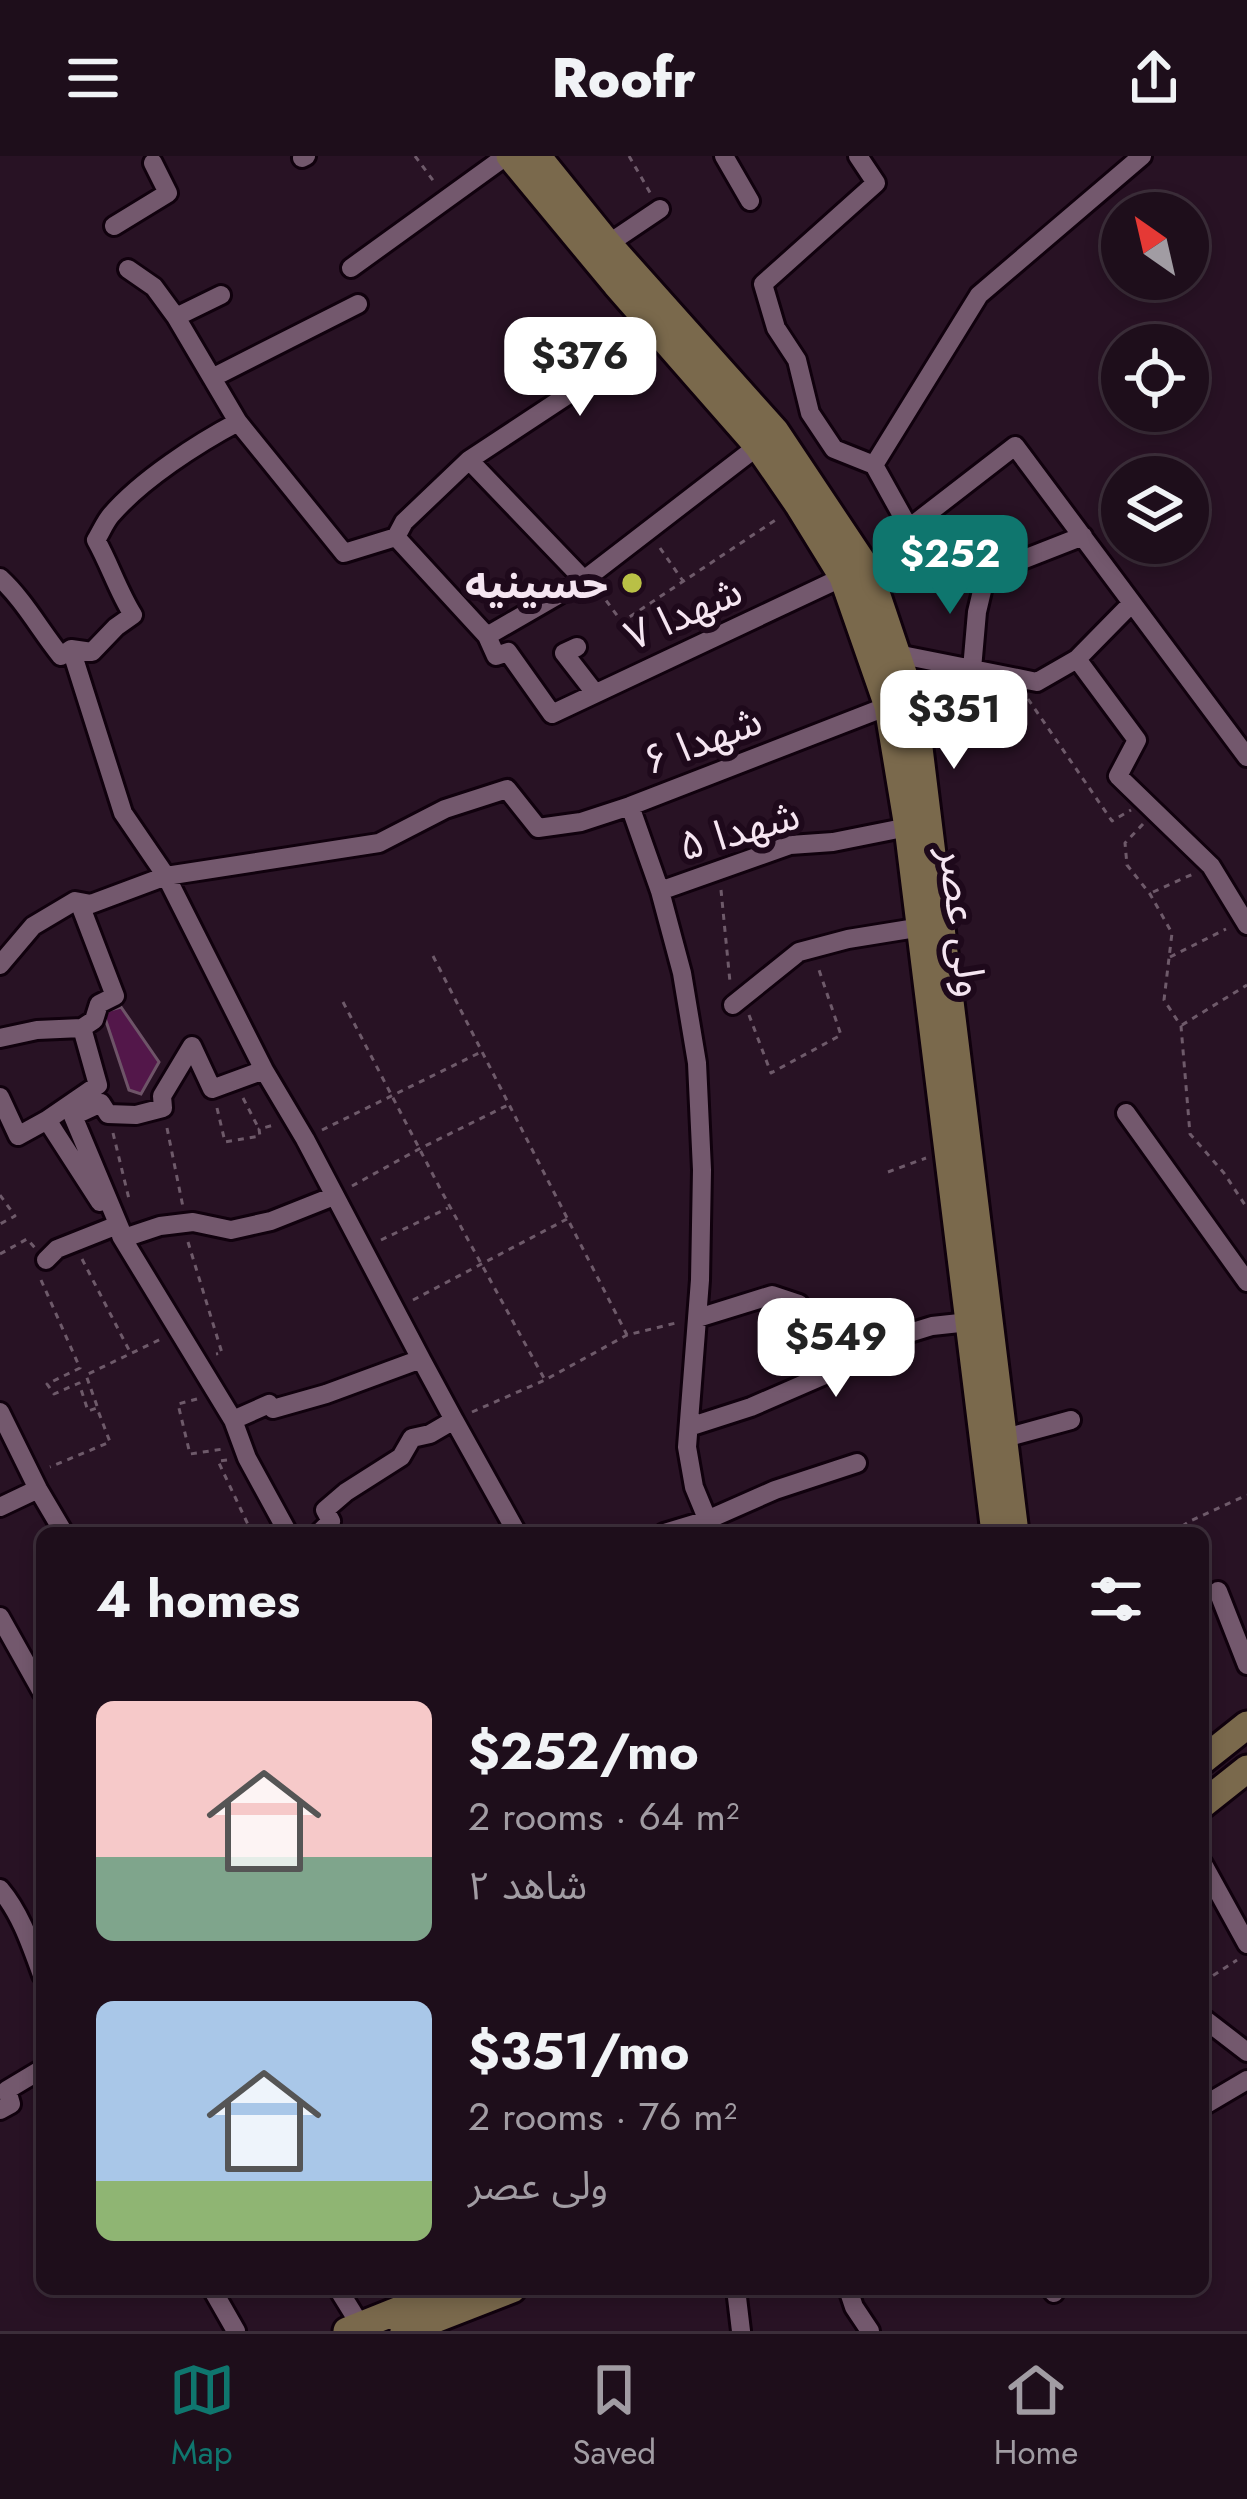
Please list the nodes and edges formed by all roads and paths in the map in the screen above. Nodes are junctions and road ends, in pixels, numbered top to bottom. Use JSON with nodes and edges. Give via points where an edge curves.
{"nodes":[{"id":1,"x":415,"y":156,"type":"edge"},
{"id":2,"x":508,"y":156,"type":"edge"},
{"id":3,"x":537,"y":156,"type":"edge"},
{"id":4,"x":629,"y":156,"type":"edge"},
{"id":5,"x":724,"y":156,"type":"edge"},
{"id":6,"x":858,"y":156,"type":"edge"},
{"id":7,"x":1142,"y":156,"type":"edge"},
{"id":8,"x":152,"y":158,"type":"edge"},
{"id":9,"x":447,"y":200,"type":"junction"},
{"id":10,"x":750,"y":201,"type":"dead end"},
{"id":11,"x":660,"y":209,"type":"joint"},
{"id":12,"x":114,"y":226,"type":"dead end"},
{"id":13,"x":608,"y":244,"type":"junction"},
{"id":14,"x":128,"y":268,"type":"dead end"},
{"id":15,"x":351,"y":268,"type":"dead end"},
{"id":16,"x":221,"y":296,"type":"dead end"},
{"id":17,"x":358,"y":304,"type":"dead end"},
{"id":18,"x":176,"y":317,"type":"junction"},
{"id":19,"x":665,"y":324,"type":"junction"},
{"id":20,"x":212,"y":378,"type":"junction"},
{"id":21,"x":810,"y":413,"type":"junction"},
{"id":22,"x":238,"y":422,"type":"junction"},
{"id":23,"x":766,"y":438,"type":"junction"},
{"id":24,"x":469,"y":460,"type":"junction"},
{"id":25,"x":874,"y":465,"type":"junction"},
{"id":26,"x":798,"y":504,"type":"junction"},
{"id":27,"x":909,"y":528,"type":"junction"},
{"id":28,"x":400,"y":530,"type":"junction"},
{"id":29,"x":1083,"y":536,"type":"junction"},
{"id":30,"x":656,"y":541,"type":"dead end"},
{"id":31,"x":856,"y":575,"type":"junction"},
{"id":32,"x":0,"y":578,"type":"edge"},
{"id":33,"x":683,"y":581,"type":"junction"},
{"id":34,"x":589,"y":582,"type":"junction"},
{"id":35,"x":1132,"y":603,"type":"junction"},
{"id":36,"x":487,"y":637,"type":"junction"},
{"id":37,"x":577,"y":647,"type":"dead end"},
{"id":38,"x":71,"y":649,"type":"junction"},
{"id":39,"x":898,"y":654,"type":"junction"},
{"id":40,"x":1077,"y":659,"type":"junction"},
{"id":41,"x":972,"y":669,"type":"junction"},
{"id":42,"x":1013,"y":677,"type":"junction"},
{"id":43,"x":595,"y":693,"type":"junction"},
{"id":44,"x":888,"y":706,"type":"junction"},
{"id":45,"x":1247,"y":757,"type":"edge"},
{"id":46,"x":630,"y":806,"type":"junction"},
{"id":47,"x":1151,"y":807,"type":"junction"},
{"id":48,"x":908,"y":827,"type":"junction"},
{"id":49,"x":1211,"y":866,"type":"junction"},
{"id":50,"x":718,"y":870,"type":"junction"},
{"id":51,"x":166,"y":876,"type":"junction"},
{"id":52,"x":660,"y":891,"type":"junction"},
{"id":53,"x":1150,"y":893,"type":"junction"},
{"id":54,"x":79,"y":902,"type":"junction"},
{"id":55,"x":1245,"y":923,"type":"edge"},
{"id":56,"x":922,"y":927,"type":"junction"},
{"id":57,"x":812,"y":949,"type":"junction"},
{"id":58,"x":433,"y":956,"type":"dead end"},
{"id":59,"x":1168,"y":958,"type":"junction"},
{"id":60,"x":0,"y":965,"type":"edge"},
{"id":61,"x":1247,"y":985,"type":"edge"},
{"id":62,"x":738,"y":1001,"type":"junction"},
{"id":63,"x":344,"y":1002,"type":"dead end"},
{"id":64,"x":1181,"y":1026,"type":"junction"},
{"id":65,"x":82,"y":1028,"type":"junction"},
{"id":66,"x":0,"y":1038,"type":"edge"},
{"id":67,"x":482,"y":1052,"type":"junction"},
{"id":68,"x":264,"y":1070,"type":"junction"},
{"id":69,"x":234,"y":1080,"type":"junction"},
{"id":70,"x":212,"y":1089,"type":"junction"},
{"id":71,"x":391,"y":1094,"type":"junction"},
{"id":72,"x":0,"y":1097,"type":"edge"},
{"id":73,"x":509,"y":1105,"type":"junction"},
{"id":74,"x":163,"y":1108,"type":"junction"},
{"id":75,"x":1126,"y":1113,"type":"dead end"},
{"id":76,"x":108,"y":1114,"type":"junction"},
{"id":77,"x":47,"y":1120,"type":"junction"},
{"id":78,"x":294,"y":1120,"type":"junction"},
{"id":79,"x":259,"y":1129,"type":"junction"},
{"id":80,"x":305,"y":1139,"type":"junction"},
{"id":81,"x":419,"y":1149,"type":"junction"},
{"id":82,"x":949,"y":1149,"type":"junction"},
{"id":83,"x":888,"y":1172,"type":"dead end"},
{"id":84,"x":0,"y":1196,"type":"edge"},
{"id":85,"x":334,"y":1196,"type":"junction"},
{"id":86,"x":450,"y":1207,"type":"junction"},
{"id":87,"x":1247,"y":1208,"type":"edge"},
{"id":88,"x":567,"y":1219,"type":"junction"},
{"id":89,"x":184,"y":1223,"type":"junction"},
{"id":90,"x":0,"y":1224,"type":"edge"},
{"id":91,"x":126,"y":1236,"type":"junction"},
{"id":92,"x":74,"y":1241,"type":"junction"},
{"id":93,"x":363,"y":1249,"type":"junction"},
{"id":94,"x":46,"y":1260,"type":"dead end"},
{"id":95,"x":482,"y":1265,"type":"junction"},
{"id":96,"x":1247,"y":1282,"type":"edge"},
{"id":97,"x":799,"y":1304,"type":"dead end"},
{"id":98,"x":395,"y":1309,"type":"junction"},
{"id":99,"x":58,"y":1318,"type":"dead end"},
{"id":100,"x":698,"y":1318,"type":"junction"},
{"id":101,"x":980,"y":1321,"type":"junction"},
{"id":102,"x":179,"y":1331,"type":"junction"},
{"id":103,"x":626,"y":1335,"type":"junction"},
{"id":104,"x":131,"y":1354,"type":"junction"},
{"id":105,"x":196,"y":1359,"type":"junction"},
{"id":106,"x":422,"y":1359,"type":"junction"},
{"id":107,"x":545,"y":1380,"type":"junction"},
{"id":108,"x":218,"y":1394,"type":"junction"},
{"id":109,"x":98,"y":1408,"type":"junction"},
{"id":110,"x":0,"y":1412,"type":"edge"},
{"id":111,"x":233,"y":1420,"type":"junction"},
{"id":112,"x":454,"y":1420,"type":"junction"},
{"id":113,"x":1071,"y":1420,"type":"dead end"},
{"id":114,"x":689,"y":1426,"type":"junction"},
{"id":115,"x":1005,"y":1438,"type":"junction"},
{"id":116,"x":245,"y":1452,"type":"junction"},
{"id":117,"x":857,"y":1463,"type":"dead end"},
{"id":118,"x":34,"y":1482,"type":"junction"},
{"id":119,"x":1247,"y":1495,"type":"edge"},
{"id":120,"x":0,"y":1508,"type":"edge"},
{"id":121,"x":710,"y":1526,"type":"edge"},
{"id":122,"x":60,"y":1527,"type":"edge"},
{"id":123,"x":249,"y":1527,"type":"edge"},
{"id":124,"x":285,"y":1527,"type":"edge"},
{"id":125,"x":325,"y":1527,"type":"edge"},
{"id":126,"x":514,"y":1527,"type":"edge"},
{"id":127,"x":995,"y":1527,"type":"edge"},
{"id":128,"x":1014,"y":1527,"type":"edge"},
{"id":129,"x":1181,"y":1527,"type":"edge"},
{"id":130,"x":1218,"y":1592,"type":"dead end"},
{"id":131,"x":0,"y":1617,"type":"edge"},
{"id":132,"x":1247,"y":1665,"type":"edge"},
{"id":133,"x":36,"y":1681,"type":"edge"},
{"id":134,"x":1247,"y":1725,"type":"edge"},
{"id":135,"x":1209,"y":1755,"type":"edge"},
{"id":136,"x":1247,"y":1769,"type":"edge"},
{"id":137,"x":1209,"y":1799,"type":"edge"},
{"id":138,"x":1209,"y":1875,"type":"edge"},
{"id":139,"x":0,"y":1888,"type":"edge"},
{"id":140,"x":1247,"y":1944,"type":"edge"},
{"id":141,"x":1247,"y":1953,"type":"edge"},
{"id":142,"x":36,"y":1958,"type":"edge"},
{"id":143,"x":1209,"y":1978,"type":"edge"},
{"id":144,"x":1209,"y":2023,"type":"edge"},
{"id":145,"x":1247,"y":2052,"type":"edge"},
{"id":146,"x":36,"y":2073,"type":"edge"},
{"id":147,"x":1247,"y":2080,"type":"edge"},
{"id":148,"x":1209,"y":2102,"type":"edge"},
{"id":149,"x":0,"y":2110,"type":"edge"},
{"id":150,"x":215,"y":2295,"type":"edge"},
{"id":151,"x":341,"y":2295,"type":"edge"},
{"id":152,"x":489,"y":2295,"type":"edge"},
{"id":153,"x":737,"y":2295,"type":"edge"},
{"id":154,"x":851,"y":2298,"type":"edge"},
{"id":155,"x":430,"y":2315,"type":"edge"},
{"id":156,"x":357,"y":2329,"type":"edge"},
{"id":157,"x":236,"y":2331,"type":"edge"},
{"id":158,"x":741,"y":2331,"type":"edge"},
{"id":159,"x":870,"y":2331,"type":"edge"}],
"edges":[{"from":1,"to":9,"type":"path"},
{"from":2,"to":9,"type":"street"},
{"from":2,"to":19,"type":"main road","name":"ولی عصر"},
{"from":3,"to":13,"type":"main road","name":"ولی عصر"},
{"from":4,"to":11,"type":"path"},
{"from":5,"to":10,"type":"street"},
{"from":6,"to":21,"type":"street","via":[[876,183],[764,284]]},
{"from":7,"to":25,"type":"street","via":[[979,296]]},
{"from":8,"to":12,"type":"street","via":[[168,193]]},
{"from":9,"to":15,"type":"street"},
{"from":11,"to":13,"type":"street"},
{"from":13,"to":19,"type":"main road","name":"ولی عصر"},
{"from":14,"to":18,"type":"street"},
{"from":16,"to":18,"type":"street"},
{"from":17,"to":20,"type":"street"},
{"from":18,"to":20,"type":"street"},
{"from":19,"to":23,"type":"main road","name":"ولی عصر"},
{"from":19,"to":24,"type":"street"},
{"from":20,"to":22,"type":"street"},
{"from":21,"to":23,"type":"street"},
{"from":21,"to":25,"type":"street","via":[[834,449]]},
{"from":22,"to":28,"type":"street","via":[[344,554]]},
{"from":22,"to":38,"type":"street","via":[[200,442],[110,515],[96,540],[133,615],[92,652]]},
{"from":23,"to":26,"type":"main road","name":"ولی عصر"},
{"from":23,"to":31,"type":"main road","name":"ولی عصر"},
{"from":23,"to":34,"type":"street"},
{"from":24,"to":28,"type":"street"},
{"from":24,"to":34,"type":"street"},
{"from":25,"to":27,"type":"street"},
{"from":26,"to":31,"type":"main road","name":"ولی عصر"},
{"from":26,"to":33,"type":"path"},
{"from":27,"to":29,"type":"street","via":[[1015,446]]},
{"from":27,"to":31,"type":"street"},
{"from":28,"to":36,"type":"street"},
{"from":29,"to":35,"type":"street"},
{"from":29,"to":41,"type":"street","via":[[986,574]]},
{"from":30,"to":33,"type":"path"},
{"from":31,"to":39,"type":"main road","name":"ولی عصر"},
{"from":31,"to":43,"type":"street","name":"شهدا ۷"},
{"from":31,"to":44,"type":"main road","name":"ولی عصر"},
{"from":32,"to":38,"type":"street","via":[[62,656]]},
{"from":33,"to":34,"type":"path","via":[[622,622]]},
{"from":34,"to":36,"type":"street"},
{"from":35,"to":40,"type":"street"},
{"from":35,"to":45,"type":"street"},
{"from":36,"to":43,"type":"street","name":"شهدا ۷","via":[[496,656],[508,652],[552,714]]},
{"from":37,"to":43,"type":"street","via":[[564,653]]},
{"from":38,"to":51,"type":"street","via":[[123,813]]},
{"from":39,"to":41,"type":"street"},
{"from":39,"to":101,"type":"main road","name":"ولی عصر","via":[[919,748]]},
{"from":40,"to":42,"type":"street","via":[[1037,682]]},
{"from":40,"to":47,"type":"street","via":[[1137,740],[1118,776]]},
{"from":41,"to":42,"type":"street"},
{"from":42,"to":47,"type":"path","via":[[1112,821]]},
{"from":44,"to":46,"type":"street","name":"شهدا ۶"},
{"from":44,"to":48,"type":"main road","name":"ولی عصر"},
{"from":46,"to":51,"type":"street","name":"شهدا ۶","via":[[538,828],[507,789],[379,843]]},
{"from":46,"to":52,"type":"street"},
{"from":47,"to":49,"type":"street"},
{"from":47,"to":53,"type":"path","via":[[1125,843],[1127,865]]},
{"from":48,"to":50,"type":"street","name":"شهدا ۵","via":[[790,845]]},
{"from":48,"to":56,"type":"main road","name":"ولی عصر"},
{"from":49,"to":53,"type":"path"},
{"from":49,"to":55,"type":"street"},
{"from":50,"to":52,"type":"street","name":"شهدا ۵"},
{"from":50,"to":62,"type":"path"},
{"from":51,"to":54,"type":"street"},
{"from":51,"to":68,"type":"street"},
{"from":52,"to":100,"type":"street","via":[[698,1063]]},
{"from":53,"to":59,"type":"path","via":[[1172,934]]},
{"from":54,"to":60,"type":"street","via":[[33,926]]},
{"from":54,"to":65,"type":"street","via":[[115,996]]},
{"from":55,"to":59,"type":"path"},
{"from":56,"to":57,"type":"street"},
{"from":56,"to":82,"type":"main road","name":"ولی عصر"},
{"from":57,"to":62,"type":"street"},
{"from":57,"to":62,"type":"path","via":[[841,1035],[771,1073]]},
{"from":58,"to":67,"type":"path"},
{"from":59,"to":64,"type":"path","via":[[1164,1000]]},
{"from":61,"to":64,"type":"path"},
{"from":63,"to":71,"type":"path"},
{"from":64,"to":87,"type":"path","via":[[1190,1134]]},
{"from":65,"to":66,"type":"street"},
{"from":65,"to":77,"type":"street","via":[[98,1085]]},
{"from":67,"to":71,"type":"path"},
{"from":67,"to":73,"type":"path"},
{"from":68,"to":69,"type":"street"},
{"from":68,"to":78,"type":"street"},
{"from":69,"to":70,"type":"street"},
{"from":69,"to":79,"type":"path"},
{"from":70,"to":74,"type":"street","via":[[192,1046],[161,1096]]},
{"from":70,"to":79,"type":"path","via":[[225,1142],[260,1136]]},
{"from":71,"to":80,"type":"path"},
{"from":71,"to":81,"type":"path"},
{"from":72,"to":77,"type":"street","via":[[18,1136]]},
{"from":73,"to":81,"type":"path"},
{"from":73,"to":88,"type":"path"},
{"from":74,"to":76,"type":"street"},
{"from":74,"to":89,"type":"path"},
{"from":75,"to":96,"type":"street"},
{"from":76,"to":91,"type":"path"},
{"from":76,"to":91,"type":"street","via":[[100,1103],[73,1116]]},
{"from":77,"to":91,"type":"street"},
{"from":78,"to":79,"type":"path"},
{"from":78,"to":80,"type":"street"},
{"from":80,"to":85,"type":"street"},
{"from":81,"to":85,"type":"path"},
{"from":81,"to":86,"type":"path"},
{"from":82,"to":83,"type":"path"},
{"from":82,"to":101,"type":"main road","name":"ولی عصر"},
{"from":84,"to":90,"type":"path","via":[[15,1216]]},
{"from":85,"to":89,"type":"street","via":[[231,1230]]},
{"from":85,"to":93,"type":"street"},
{"from":86,"to":93,"type":"path"},
{"from":86,"to":95,"type":"path"},
{"from":88,"to":95,"type":"path"},
{"from":88,"to":103,"type":"path"},
{"from":89,"to":91,"type":"street"},
{"from":89,"to":105,"type":"path","via":[[222,1353]]},
{"from":91,"to":92,"type":"street"},
{"from":91,"to":102,"type":"street"},
{"from":92,"to":94,"type":"street"},
{"from":92,"to":104,"type":"path"},
{"from":93,"to":98,"type":"street"},
{"from":95,"to":98,"type":"path"},
{"from":95,"to":107,"type":"path"},
{"from":97,"to":100,"type":"street","via":[[772,1295]]},
{"from":98,"to":106,"type":"street"},
{"from":99,"to":109,"type":"path","via":[[80,1368],[47,1384],[54,1394],[79,1383],[88,1411]]},
{"from":100,"to":103,"type":"path"},
{"from":100,"to":114,"type":"street"},
{"from":101,"to":114,"type":"street","via":[[893,1338],[827,1374]]},
{"from":101,"to":115,"type":"main road","name":"ولی عصر"},
{"from":101,"to":127,"type":"main road","name":"ولی عصر"},
{"from":102,"to":104,"type":"path"},
{"from":102,"to":105,"type":"street"},
{"from":103,"to":107,"type":"path"},
{"from":104,"to":109,"type":"path","via":[[86,1375]]},
{"from":105,"to":108,"type":"street"},
{"from":106,"to":111,"type":"street"},
{"from":106,"to":112,"type":"street"},
{"from":107,"to":112,"type":"path"},
{"from":108,"to":111,"type":"street"},
{"from":108,"to":116,"type":"path","via":[[178,1404],[190,1454]]},
{"from":109,"to":118,"type":"path","via":[[110,1442]]},
{"from":110,"to":118,"type":"street"},
{"from":111,"to":116,"type":"street"},
{"from":112,"to":125,"type":"street","via":[[412,1438],[401,1457],[346,1492],[325,1510]]},
{"from":112,"to":126,"type":"street"},
{"from":113,"to":115,"type":"street"},
{"from":114,"to":121,"type":"street","via":[[694,1487]]},
{"from":115,"to":128,"type":"main road","name":"ولی عصر"},
{"from":116,"to":123,"type":"path","via":[[218,1461]]},
{"from":116,"to":124,"type":"street"},
{"from":117,"to":121,"type":"street","via":[[775,1490]]},
{"from":118,"to":120,"type":"street"},
{"from":118,"to":122,"type":"street"},
{"from":119,"to":129,"type":"path"},
{"from":130,"to":132,"type":"street"},
{"from":131,"to":133,"type":"street"},
{"from":134,"to":135,"type":"main road"},
{"from":136,"to":137,"type":"main road"},
{"from":138,"to":140,"type":"street"},
{"from":139,"to":142,"type":"street"},
{"from":141,"to":143,"type":"path"},
{"from":144,"to":145,"type":"street"},
{"from":146,"to":149,"type":"street","via":[[8,2090],[11,2104]]},
{"from":147,"to":148,"type":"street"},
{"from":150,"to":157,"type":"street"},
{"from":151,"to":156,"type":"street"},
{"from":152,"to":155,"type":"main road"},
{"from":153,"to":158,"type":"street"},
{"from":154,"to":159,"type":"street"},
{"from":155,"to":156,"type":"main road"}]}
